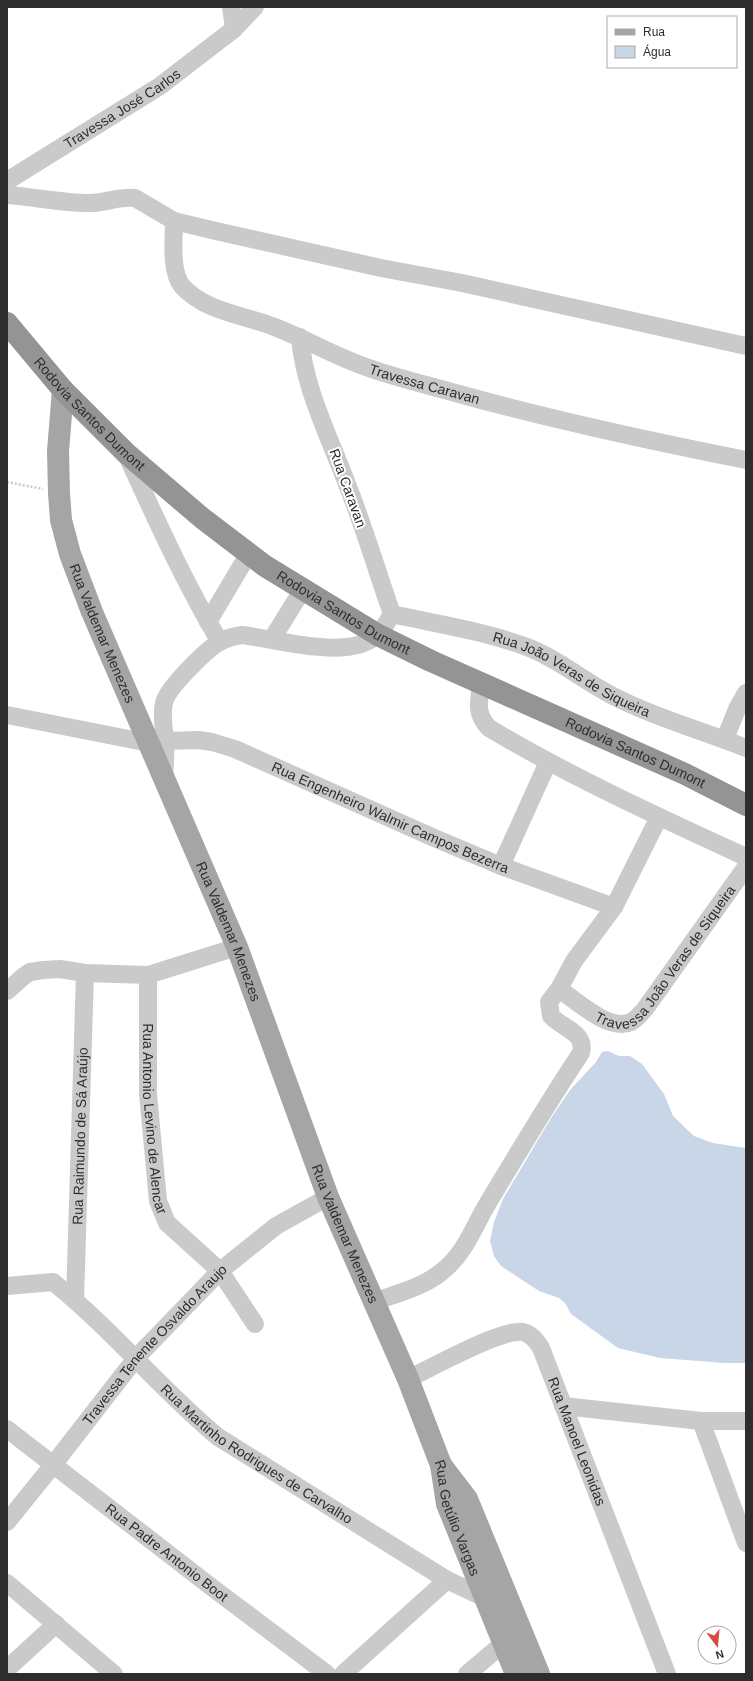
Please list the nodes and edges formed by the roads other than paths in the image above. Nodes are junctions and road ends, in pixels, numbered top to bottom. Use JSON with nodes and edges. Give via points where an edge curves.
{"nodes":[{"id":1,"x":231,"y":7,"type":"edge"},
{"id":2,"x":255,"y":7,"type":"edge"},
{"id":3,"x":234,"y":29,"type":"junction"},
{"id":4,"x":7,"y":181,"type":"edge"},
{"id":5,"x":7,"y":195,"type":"edge"},
{"id":6,"x":174,"y":221,"type":"junction"},
{"id":7,"x":7,"y":323,"type":"edge"},
{"id":8,"x":300,"y":337,"type":"junction"},
{"id":9,"x":746,"y":346,"type":"edge"},
{"id":10,"x":63,"y":390,"type":"junction"},
{"id":11,"x":126,"y":453,"type":"junction"},
{"id":12,"x":746,"y":460,"type":"edge"},
{"id":13,"x":249,"y":553,"type":"junction"},
{"id":14,"x":303,"y":589,"type":"junction"},
{"id":15,"x":392,"y":614,"type":"junction"},
{"id":16,"x":208,"y":622,"type":"junction"},
{"id":17,"x":378,"y":635,"type":"junction"},
{"id":18,"x":272,"y":639,"type":"junction"},
{"id":19,"x":220,"y":642,"type":"junction"},
{"id":20,"x":481,"y":684,"type":"junction"},
{"id":21,"x":746,"y":693,"type":"edge"},
{"id":22,"x":7,"y":715,"type":"edge"},
{"id":23,"x":725,"y":739,"type":"junction"},
{"id":24,"x":157,"y":742,"type":"junction"},
{"id":25,"x":746,"y":748,"type":"edge"},
{"id":26,"x":548,"y":762,"type":"junction"},
{"id":27,"x":746,"y":805,"type":"edge"},
{"id":28,"x":659,"y":817,"type":"junction"},
{"id":29,"x":746,"y":857,"type":"edge"},
{"id":30,"x":501,"y":866,"type":"junction"},
{"id":31,"x":746,"y":866,"type":"edge"},
{"id":32,"x":614,"y":907,"type":"junction"},
{"id":33,"x":237,"y":948,"type":"junction"},
{"id":34,"x":85,"y":973,"type":"junction"},
{"id":35,"x":148,"y":974,"type":"junction"},
{"id":36,"x":559,"y":989,"type":"junction"},
{"id":37,"x":7,"y":992,"type":"edge"},
{"id":38,"x":328,"y":1197,"type":"junction"},
{"id":39,"x":220,"y":1271,"type":"junction"},
{"id":40,"x":7,"y":1286,"type":"edge"},
{"id":41,"x":76,"y":1300,"type":"junction"},
{"id":42,"x":374,"y":1302,"type":"junction"},
{"id":43,"x":255,"y":1324,"type":"dead end"},
{"id":44,"x":136,"y":1358,"type":"junction"},
{"id":45,"x":408,"y":1379,"type":"junction"},
{"id":46,"x":563,"y":1406,"type":"junction"},
{"id":47,"x":701,"y":1421,"type":"junction"},
{"id":48,"x":746,"y":1421,"type":"edge"},
{"id":49,"x":7,"y":1429,"type":"edge"},
{"id":50,"x":53,"y":1465,"type":"junction"},
{"id":51,"x":441,"y":1465,"type":"junction"},
{"id":52,"x":7,"y":1522,"type":"edge"},
{"id":53,"x":746,"y":1543,"type":"edge"},
{"id":54,"x":447,"y":1580,"type":"junction"},
{"id":55,"x":7,"y":1583,"type":"edge"},
{"id":56,"x":483,"y":1597,"type":"junction"},
{"id":57,"x":56,"y":1624,"type":"junction"},
{"id":58,"x":513,"y":1639,"type":"junction"},
{"id":59,"x":7,"y":1669,"type":"edge"},
{"id":60,"x":114,"y":1674,"type":"edge"},
{"id":61,"x":327,"y":1674,"type":"edge"},
{"id":62,"x":343,"y":1674,"type":"edge"},
{"id":63,"x":467,"y":1674,"type":"edge"},
{"id":64,"x":516,"y":1674,"type":"edge"},
{"id":65,"x":539,"y":1674,"type":"edge"},
{"id":66,"x":667,"y":1674,"type":"edge"}],
"edges":[{"from":1,"to":3,"type":"street"},
{"from":2,"to":3,"type":"street","name":"Travessa José Carlos"},
{"from":3,"to":4,"type":"street","name":"Travessa José Carlos","via":[[160,86]]},
{"from":5,"to":6,"type":"street","via":[[87,203],[135,198]]},
{"from":6,"to":8,"type":"street","name":"Travessa Caravan","via":[[173,255],[177,277],[188,292],[209,305]]},
{"from":6,"to":9,"type":"street"},
{"from":7,"to":10,"type":"highway","name":"Rodovia Santos Dumont"},
{"from":8,"to":12,"type":"street","name":"Travessa Caravan","via":[[334,355],[368,368],[508,407]]},
{"from":8,"to":15,"type":"street","name":"Rua Caravan","via":[[303,367]]},
{"from":10,"to":11,"type":"highway","name":"Rodovia Santos Dumont"},
{"from":10,"to":24,"type":"main road","name":"Rua Valdemar Menezes","via":[[58,451],[59,493],[61,520],[70,554],[92,612]]},
{"from":11,"to":13,"type":"highway","name":"Rodovia Santos Dumont","via":[[202,518]]},
{"from":11,"to":16,"type":"street"},
{"from":13,"to":14,"type":"highway","name":"Rodovia Santos Dumont"},
{"from":13,"to":16,"type":"street"},
{"from":14,"to":17,"type":"highway","name":"Rodovia Santos Dumont"},
{"from":14,"to":18,"type":"street"},
{"from":15,"to":17,"type":"street"},
{"from":15,"to":23,"type":"street","name":"Rua João Veras de Siqueira","via":[[495,636],[528,648],[569,668],[597,688],[632,706]]},
{"from":16,"to":19,"type":"street"},
{"from":17,"to":18,"type":"street","via":[[368,641],[343,648],[314,647]]},
{"from":17,"to":20,"type":"highway","name":"Rodovia Santos Dumont"},
{"from":18,"to":19,"type":"street","via":[[242,635],[231,636]]},
{"from":19,"to":24,"type":"street","via":[[195,663],[165,697]]},
{"from":20,"to":26,"type":"street","via":[[478,708],[482,721],[489,728]]},
{"from":20,"to":27,"type":"highway","name":"Rodovia Santos Dumont","via":[[685,774]]},
{"from":21,"to":23,"type":"street"},
{"from":22,"to":24,"type":"street","name":"Rua Engenheiro Walmir Campos Bezerra"},
{"from":23,"to":25,"type":"street","name":"Rua João Veras de Siqueira"},
{"from":24,"to":30,"type":"street","name":"Rua Engenheiro Walmir Campos Bezerra","via":[[198,740],[235,749]]},
{"from":24,"to":33,"type":"main road","name":"Rua Valdemar Menezes","via":[[164,778]]},
{"from":26,"to":28,"type":"street"},
{"from":26,"to":30,"type":"street"},
{"from":28,"to":29,"type":"street"},
{"from":28,"to":32,"type":"street"},
{"from":30,"to":32,"type":"street","name":"Rua Engenheiro Walmir Campos Bezerra"},
{"from":31,"to":36,"type":"street","name":"Travessa João Veras de Siqueira","via":[[645,1009],[633,1021],[622,1024],[611,1022],[585,1008]]},
{"from":32,"to":36,"type":"street","via":[[574,961]]},
{"from":33,"to":35,"type":"street"},
{"from":33,"to":38,"type":"main road","name":"Rua Valdemar Menezes"},
{"from":34,"to":35,"type":"street"},
{"from":34,"to":37,"type":"street","via":[[60,970],[30,972]]},
{"from":34,"to":41,"type":"street","name":"Rua Raimundo de Sá Araújo"},
{"from":35,"to":39,"type":"street","name":"Rua Antonio Levino de Alencar","via":[[148,1094],[158,1201],[167,1223]]},
{"from":36,"to":42,"type":"street","via":[[549,1002],[551,1016],[578,1035],[582,1044],[581,1053],[538,1120],[456,1259],[430,1280]]},
{"from":38,"to":39,"type":"street","name":"Travessa Tenente Osvaldo Araujo","via":[[276,1226]]},
{"from":38,"to":42,"type":"main road","name":"Rua Valdemar Menezes"},
{"from":39,"to":43,"type":"street","name":"Rua Antonio Levino de Alencar"},
{"from":39,"to":44,"type":"street","name":"Travessa Tenente Osvaldo Araujo"},
{"from":40,"to":41,"type":"street","name":"Rua Martinho Rodrigues de Carvalho","via":[[53,1282]]},
{"from":41,"to":44,"type":"street","name":"Rua Martinho Rodrigues de Carvalho"},
{"from":42,"to":45,"type":"main road","name":"Rua Valdemar Menezes"},
{"from":44,"to":50,"type":"street","name":"Travessa Tenente Osvaldo Araujo"},
{"from":44,"to":54,"type":"street","name":"Rua Martinho Rodrigues de Carvalho","via":[[196,1420],[218,1437]]},
{"from":45,"to":46,"type":"street","name":"Rua Manoel Leonidas","via":[[487,1341],[515,1332],[524,1332],[541,1348]]},
{"from":45,"to":51,"type":"main road","name":"Rua Valdemar Menezes"},
{"from":46,"to":47,"type":"street"},
{"from":46,"to":66,"type":"street","name":"Rua Manoel Leonidas"},
{"from":47,"to":48,"type":"street"},
{"from":47,"to":53,"type":"street"},
{"from":49,"to":50,"type":"street","name":"Rua Padre Antonio Boot"},
{"from":50,"to":52,"type":"street","name":"Travessa Tenente Osvaldo Araujo"},
{"from":50,"to":61,"type":"street","name":"Rua Padre Antonio Boot"},
{"from":51,"to":56,"type":"main road","name":"Rua Getúlio Vargas","via":[[447,1504]]},
{"from":51,"to":58,"type":"main road","name":"Rua Getúlio Vargas","via":[[467,1498]]},
{"from":54,"to":56,"type":"street","name":"Rua Martinho Rodrigues de Carvalho"},
{"from":54,"to":62,"type":"street"},
{"from":55,"to":57,"type":"street"},
{"from":56,"to":58,"type":"main road","name":"Rua Getúlio Vargas"},
{"from":57,"to":59,"type":"street"},
{"from":57,"to":60,"type":"street"},
{"from":58,"to":63,"type":"street"},
{"from":58,"to":64,"type":"main road","name":"Rua Getúlio Vargas"},
{"from":58,"to":65,"type":"main road","name":"Rua Getúlio Vargas"}]}
